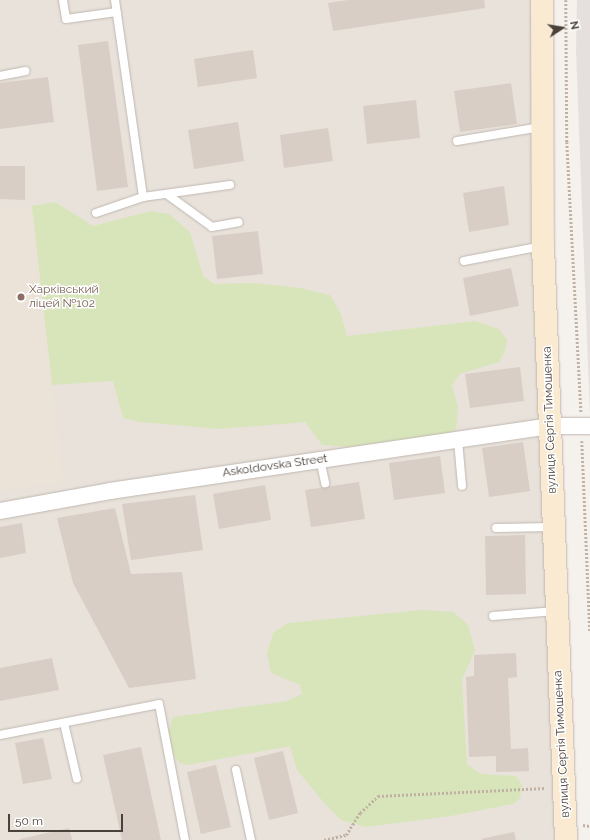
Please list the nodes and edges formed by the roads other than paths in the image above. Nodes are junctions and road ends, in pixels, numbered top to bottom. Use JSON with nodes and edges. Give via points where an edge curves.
{"nodes":[{"id":1,"x":63,"y":0,"type":"edge"},
{"id":2,"x":115,"y":0,"type":"edge"},
{"id":3,"x":542,"y":0,"type":"edge"},
{"id":4,"x":117,"y":12,"type":"junction"},
{"id":5,"x":26,"y":71,"type":"dead end"},
{"id":6,"x":0,"y":76,"type":"edge"},
{"id":7,"x":541,"y":127,"type":"junction"},
{"id":8,"x":456,"y":141,"type":"dead end"},
{"id":9,"x":230,"y":185,"type":"dead end"},
{"id":10,"x":168,"y":195,"type":"junction"},
{"id":11,"x":143,"y":196,"type":"junction"},
{"id":12,"x":96,"y":213,"type":"dead end"},
{"id":13,"x":239,"y":222,"type":"dead end"},
{"id":14,"x":543,"y":246,"type":"junction"},
{"id":15,"x":464,"y":261,"type":"dead end"},
{"id":16,"x":551,"y":426,"type":"junction"},
{"id":17,"x":586,"y":426,"type":"edge"},
{"id":18,"x":458,"y":440,"type":"junction"},
{"id":19,"x":320,"y":459,"type":"junction"},
{"id":20,"x":324,"y":483,"type":"dead end"},
{"id":21,"x":462,"y":486,"type":"dead end"},
{"id":22,"x":0,"y":511,"type":"edge"},
{"id":23,"x":553,"y":527,"type":"junction"},
{"id":24,"x":496,"y":528,"type":"dead end"},
{"id":25,"x":556,"y":610,"type":"junction"},
{"id":26,"x":493,"y":616,"type":"dead end"},
{"id":27,"x":64,"y":723,"type":"junction"},
{"id":28,"x":0,"y":735,"type":"edge"},
{"id":29,"x":236,"y":770,"type":"dead end"},
{"id":30,"x":77,"y":779,"type":"dead end"},
{"id":31,"x":185,"y":840,"type":"edge"},
{"id":32,"x":252,"y":840,"type":"edge"},
{"id":33,"x":566,"y":840,"type":"edge"}],
"edges":[{"from":1,"to":4,"type":"lane","via":[[66,19]]},
{"from":2,"to":4,"type":"lane"},
{"from":3,"to":7,"type":"street","name":"вулиця Сергія Тимошенка"},
{"from":4,"to":11,"type":"lane"},
{"from":5,"to":6,"type":"lane"},
{"from":7,"to":8,"type":"lane"},
{"from":7,"to":14,"type":"street","name":"вулиця Сергія Тимошенка"},
{"from":9,"to":10,"type":"lane"},
{"from":10,"to":11,"type":"lane"},
{"from":10,"to":13,"type":"lane","via":[[212,227]]},
{"from":11,"to":12,"type":"lane"},
{"from":14,"to":15,"type":"lane"},
{"from":14,"to":16,"type":"street","name":"вулиця Сергія Тимошенка"},
{"from":16,"to":17,"type":"street","name":"Askoldovska Street"},
{"from":16,"to":18,"type":"street","name":"Askoldovska Street"},
{"from":16,"to":23,"type":"street","name":"вулиця Сергія Тимошенка"},
{"from":18,"to":19,"type":"street","name":"Askoldovska Street"},
{"from":18,"to":21,"type":"lane"},
{"from":19,"to":20,"type":"lane"},
{"from":19,"to":22,"type":"street","name":"Askoldovska Street","via":[[110,490]]},
{"from":23,"to":24,"type":"lane"},
{"from":23,"to":25,"type":"street","name":"вулиця Сергія Тимошенка"},
{"from":25,"to":26,"type":"lane"},
{"from":25,"to":33,"type":"street","name":"вулиця Сергія Тимошенка"},
{"from":27,"to":28,"type":"lane"},
{"from":27,"to":30,"type":"lane"},
{"from":27,"to":31,"type":"lane","via":[[159,704]]},
{"from":29,"to":32,"type":"lane"}]}
